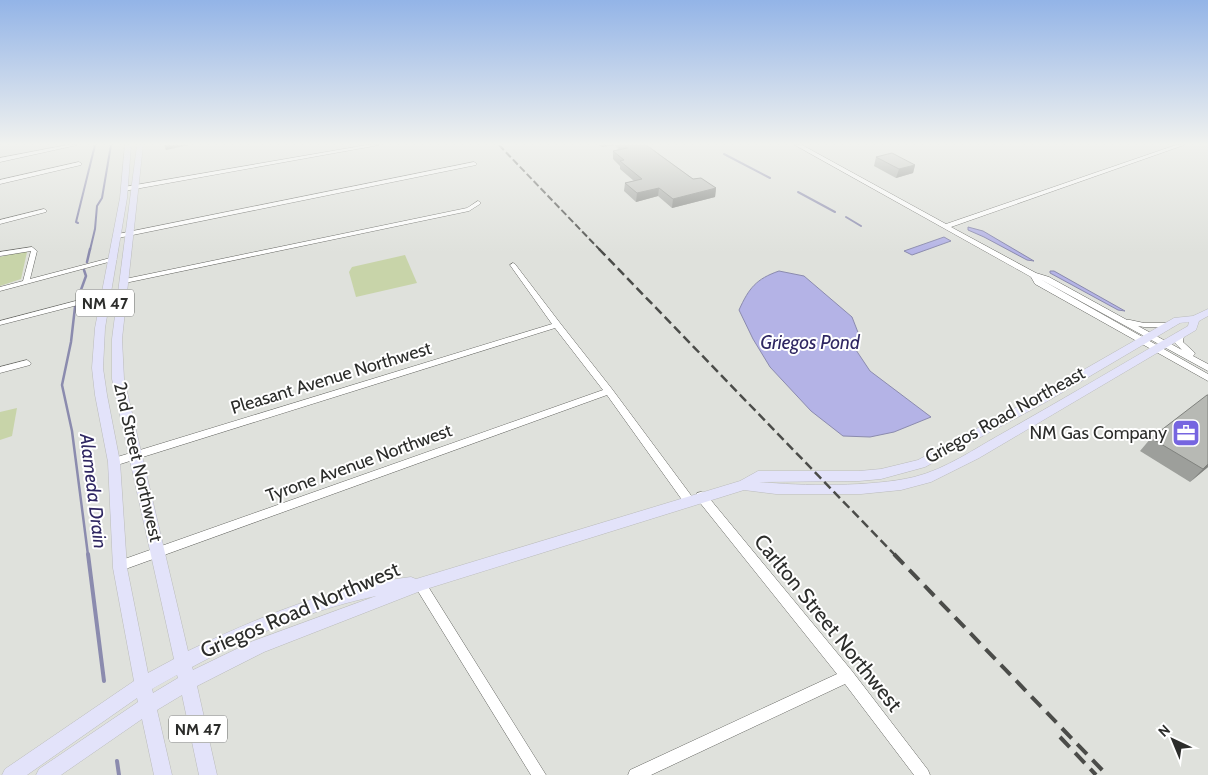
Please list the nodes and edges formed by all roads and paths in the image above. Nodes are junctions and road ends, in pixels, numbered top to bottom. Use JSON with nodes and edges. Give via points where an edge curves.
{"nodes":[{"id":1,"x":125,"y":181,"type":"edge"},
{"id":2,"x":136,"y":181,"type":"edge"},
{"id":3,"x":164,"y":181,"type":"edge"},
{"id":4,"x":388,"y":181,"type":"edge"},
{"id":5,"x":863,"y":181,"type":"edge"},
{"id":6,"x":1077,"y":181,"type":"edge"},
{"id":7,"x":136,"y":186,"type":"junction"},
{"id":8,"x":124,"y":189,"type":"junction"},
{"id":9,"x":478,"y":203,"type":"dead end"},
{"id":10,"x":44,"y":211,"type":"dead end"},
{"id":11,"x":0,"y":222,"type":"edge"},
{"id":12,"x":945,"y":227,"type":"junction"},
{"id":13,"x":129,"y":233,"type":"junction"},
{"id":14,"x":118,"y":236,"type":"junction"},
{"id":15,"x":0,"y":254,"type":"edge"},
{"id":16,"x":114,"y":259,"type":"junction"},
{"id":17,"x":512,"y":265,"type":"dead end"},
{"id":18,"x":1033,"y":275,"type":"junction"},
{"id":19,"x":125,"y":281,"type":"junction"},
{"id":20,"x":26,"y":282,"type":"junction"},
{"id":21,"x":0,"y":288,"type":"edge"},
{"id":22,"x":106,"y":295,"type":"junction"},
{"id":23,"x":1208,"y":312,"type":"edge"},
{"id":24,"x":1118,"y":319,"type":"junction"},
{"id":25,"x":1195,"y":319,"type":"junction"},
{"id":26,"x":0,"y":323,"type":"edge"},
{"id":27,"x":557,"y":325,"type":"junction"},
{"id":28,"x":1170,"y":325,"type":"junction"},
{"id":29,"x":1180,"y":335,"type":"junction"},
{"id":30,"x":1145,"y":339,"type":"junction"},
{"id":31,"x":1160,"y":347,"type":"junction"},
{"id":32,"x":27,"y":363,"type":"dead end"},
{"id":33,"x":1208,"y":364,"type":"edge"},
{"id":34,"x":1208,"y":368,"type":"edge"},
{"id":35,"x":0,"y":370,"type":"edge"},
{"id":36,"x":1208,"y":378,"type":"edge"},
{"id":37,"x":609,"y":391,"type":"junction"},
{"id":38,"x":134,"y":455,"type":"junction"},
{"id":39,"x":114,"y":462,"type":"junction"},
{"id":40,"x":812,"y":475,"type":"joint"},
{"id":41,"x":744,"y":485,"type":"junction"},
{"id":42,"x":695,"y":499,"type":"junction"},
{"id":43,"x":158,"y":552,"type":"junction"},
{"id":44,"x":120,"y":566,"type":"junction"},
{"id":45,"x":420,"y":584,"type":"junction"},
{"id":46,"x":184,"y":662,"type":"junction"},
{"id":47,"x":847,"y":676,"type":"junction"},
{"id":48,"x":188,"y":682,"type":"junction"},
{"id":49,"x":143,"y":685,"type":"junction"},
{"id":50,"x":148,"y":706,"type":"junction"},
{"id":51,"x":11,"y":775,"type":"edge"},
{"id":52,"x":45,"y":775,"type":"edge"},
{"id":53,"x":163,"y":775,"type":"edge"},
{"id":54,"x":208,"y":775,"type":"edge"},
{"id":55,"x":538,"y":775,"type":"edge"},
{"id":56,"x":635,"y":775,"type":"edge"},
{"id":57,"x":923,"y":775,"type":"edge"}],
"edges":[{"from":1,"to":8,"type":"main road","name":"2nd Street Northwest","number":"NM 47"},
{"from":2,"to":7,"type":"main road","name":"2nd Street Northwest","number":"NM 47"},
{"from":3,"to":7,"type":"street"},
{"from":4,"to":13,"type":"street"},
{"from":5,"to":12,"type":"street"},
{"from":6,"to":12,"type":"street"},
{"from":7,"to":8,"type":"street"},
{"from":7,"to":13,"type":"main road","name":"2nd Street Northwest","number":"NM 47"},
{"from":8,"to":14,"type":"main road","name":"2nd Street Northwest","number":"NM 47"},
{"from":9,"to":19,"type":"street","via":[[469,208]]},
{"from":10,"to":11,"type":"street"},
{"from":12,"to":18,"type":"street"},
{"from":13,"to":14,"type":"street"},
{"from":13,"to":19,"type":"main road","name":"2nd Street Northwest","number":"NM 47"},
{"from":14,"to":16,"type":"main road","name":"2nd Street Northwest","number":"NM 47"},
{"from":15,"to":20,"type":"street","via":[[32,248]]},
{"from":16,"to":20,"type":"street"},
{"from":16,"to":22,"type":"main road","name":"2nd Street Northwest","number":"NM 47"},
{"from":17,"to":27,"type":"street","name":"Carlton Street Northwest"},
{"from":18,"to":24,"type":"street"},
{"from":18,"to":30,"type":"street","via":[[1038,282]]},
{"from":19,"to":38,"type":"main road","name":"2nd Street Northwest","number":"NM 47","via":[[116,348],[118,379]]},
{"from":20,"to":21,"type":"street"},
{"from":22,"to":26,"type":"street"},
{"from":22,"to":39,"type":"main road","name":"2nd Street Northwest","number":"NM 47","via":[[98,355],[103,409]]},
{"from":23,"to":25,"type":"main road"},
{"from":24,"to":28,"type":"street","via":[[1144,325]]},
{"from":24,"to":30,"type":"street"},
{"from":25,"to":28,"type":"main road","name":"Griegos Road Northeast","via":[[1178,320]]},
{"from":25,"to":29,"type":"main road","name":"Griegos Road Northeast","via":[[1192,328]]},
{"from":27,"to":37,"type":"street","name":"Carlton Street Northwest"},
{"from":27,"to":38,"type":"street","name":"Pleasant Avenue Northwest"},
{"from":28,"to":30,"type":"main road","name":"Griegos Road Northeast"},
{"from":29,"to":31,"type":"main road","name":"Griegos Road Northeast"},
{"from":29,"to":33,"type":"street","via":[[1179,343],[1186,351]]},
{"from":30,"to":31,"type":"street"},
{"from":30,"to":40,"type":"main road","name":"Griegos Road Northeast","via":[[920,464],[881,474]]},
{"from":31,"to":34,"type":"street"},
{"from":31,"to":36,"type":"street"},
{"from":31,"to":41,"type":"main road","name":"Griegos Road Northeast","via":[[1056,409],[926,478],[885,487],[855,489],[764,489]]},
{"from":32,"to":35,"type":"street"},
{"from":37,"to":42,"type":"street","name":"Carlton Street Northwest"},
{"from":37,"to":43,"type":"street","name":"Tyrone Avenue Northwest"},
{"from":38,"to":39,"type":"street","name":"Pleasant Avenue Northwest"},
{"from":38,"to":43,"type":"main road","name":"2nd Street Northwest","number":"NM 47"},
{"from":39,"to":44,"type":"main road","name":"2nd Street Northwest","number":"NM 47"},
{"from":40,"to":41,"type":"main road","name":"Griegos Road Northwest","via":[[758,476]]},
{"from":41,"to":42,"type":"main road","name":"Griegos Road Northwest"},
{"from":42,"to":45,"type":"main road","name":"Griegos Road Northwest"},
{"from":42,"to":47,"type":"street","name":"Carlton Street Northwest"},
{"from":43,"to":44,"type":"street","name":"Tyrone Avenue Northwest"},
{"from":43,"to":46,"type":"main road","name":"2nd Street Northwest","number":"NM 47"},
{"from":44,"to":49,"type":"main road","name":"2nd Street Northwest","number":"NM 47"},
{"from":45,"to":46,"type":"main road","name":"Griegos Road Northwest","via":[[382,587],[332,600],[240,635]]},
{"from":45,"to":48,"type":"main road","name":"Griegos Road Northwest","via":[[384,601],[253,650]]},
{"from":45,"to":55,"type":"street"},
{"from":46,"to":48,"type":"main road","name":"2nd Street Northwest","number":"NM 47"},
{"from":46,"to":49,"type":"main road","name":"Griegos Road Northwest"},
{"from":47,"to":56,"type":"street"},
{"from":47,"to":57,"type":"street","name":"Carlton Street Northwest"},
{"from":48,"to":50,"type":"main road","name":"Griegos Road Northwest"},
{"from":48,"to":54,"type":"main road","name":"2nd Street Northwest","number":"NM 47"},
{"from":49,"to":50,"type":"main road","name":"2nd Street Northwest","number":"NM 47"},
{"from":49,"to":51,"type":"main road","name":"Griegos Road Northwest"},
{"from":50,"to":52,"type":"main road","name":"Griegos Road Northwest"},
{"from":50,"to":53,"type":"main road","name":"2nd Street Northwest","number":"NM 47"}]}
